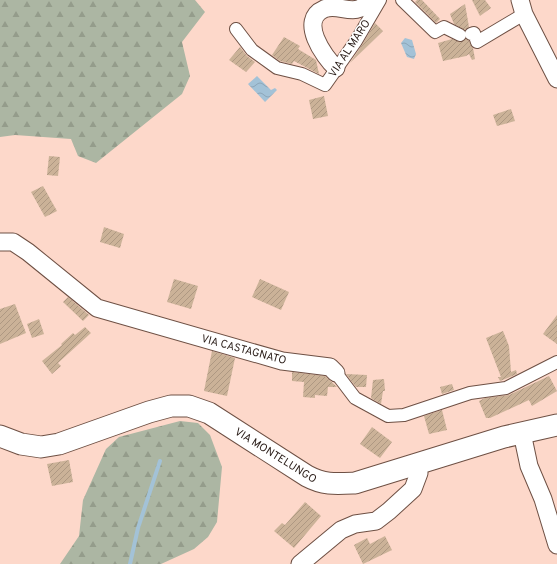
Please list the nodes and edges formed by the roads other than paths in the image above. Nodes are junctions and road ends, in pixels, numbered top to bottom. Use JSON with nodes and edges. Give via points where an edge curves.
{"nodes":[{"id":1,"x":369,"y":0,"type":"edge"},
{"id":2,"x":380,"y":0,"type":"edge"},
{"id":3,"x":402,"y":0,"type":"edge"},
{"id":4,"x":522,"y":7,"type":"edge"},
{"id":5,"x":236,"y":29,"type":"dead end"},
{"id":6,"x":336,"y":68,"type":"junction"},
{"id":7,"x":557,"y":79,"type":"edge"},
{"id":8,"x":0,"y":242,"type":"edge"},
{"id":9,"x":557,"y":362,"type":"edge"},
{"id":10,"x":336,"y":373,"type":"joint"},
{"id":11,"x":557,"y":425,"type":"edge"},
{"id":12,"x":522,"y":433,"type":"junction"},
{"id":13,"x":0,"y":436,"type":"edge"},
{"id":14,"x":418,"y":464,"type":"junction"},
{"id":15,"x":557,"y":545,"type":"edge"},
{"id":16,"x":300,"y":564,"type":"edge"}],
"edges":[{"from":1,"to":6,"type":"street","via":[[366,5],[355,10],[330,7],[315,18],[313,28],[317,42],[328,61]]},
{"from":2,"to":6,"type":"street","name":"VIA AL MARO","via":[[356,41]]},
{"from":3,"to":4,"type":"street","via":[[435,32],[444,26],[465,35],[474,33],[477,42]]},
{"from":4,"to":7,"type":"street"},
{"from":5,"to":6,"type":"street","name":"VIA AL MARO","via":[[252,50],[277,68],[302,74],[325,85]]},
{"from":8,"to":10,"type":"street","name":"VIA CASTAGNATO","via":[[14,242],[97,308],[282,361],[330,367]]},
{"from":9,"to":10,"type":"street","name":"VIA CASTAGNATO","via":[[506,388],[470,393],[404,415],[388,416],[355,398]]},
{"from":11,"to":12,"type":"street","name":"VIA MONTELUNGO"},
{"from":12,"to":14,"type":"street","name":"VIA MONTELUNGO"},
{"from":12,"to":15,"type":"street","via":[[530,466]]},
{"from":13,"to":14,"type":"street","name":"VIA MONTELUNGO","via":[[21,444],[40,447],[53,445],[156,410],[171,406],[189,406],[209,413],[321,483],[355,483]]},
{"from":14,"to":16,"type":"street","via":[[419,473],[413,489],[389,511],[376,521],[355,524],[341,530]]}]}
